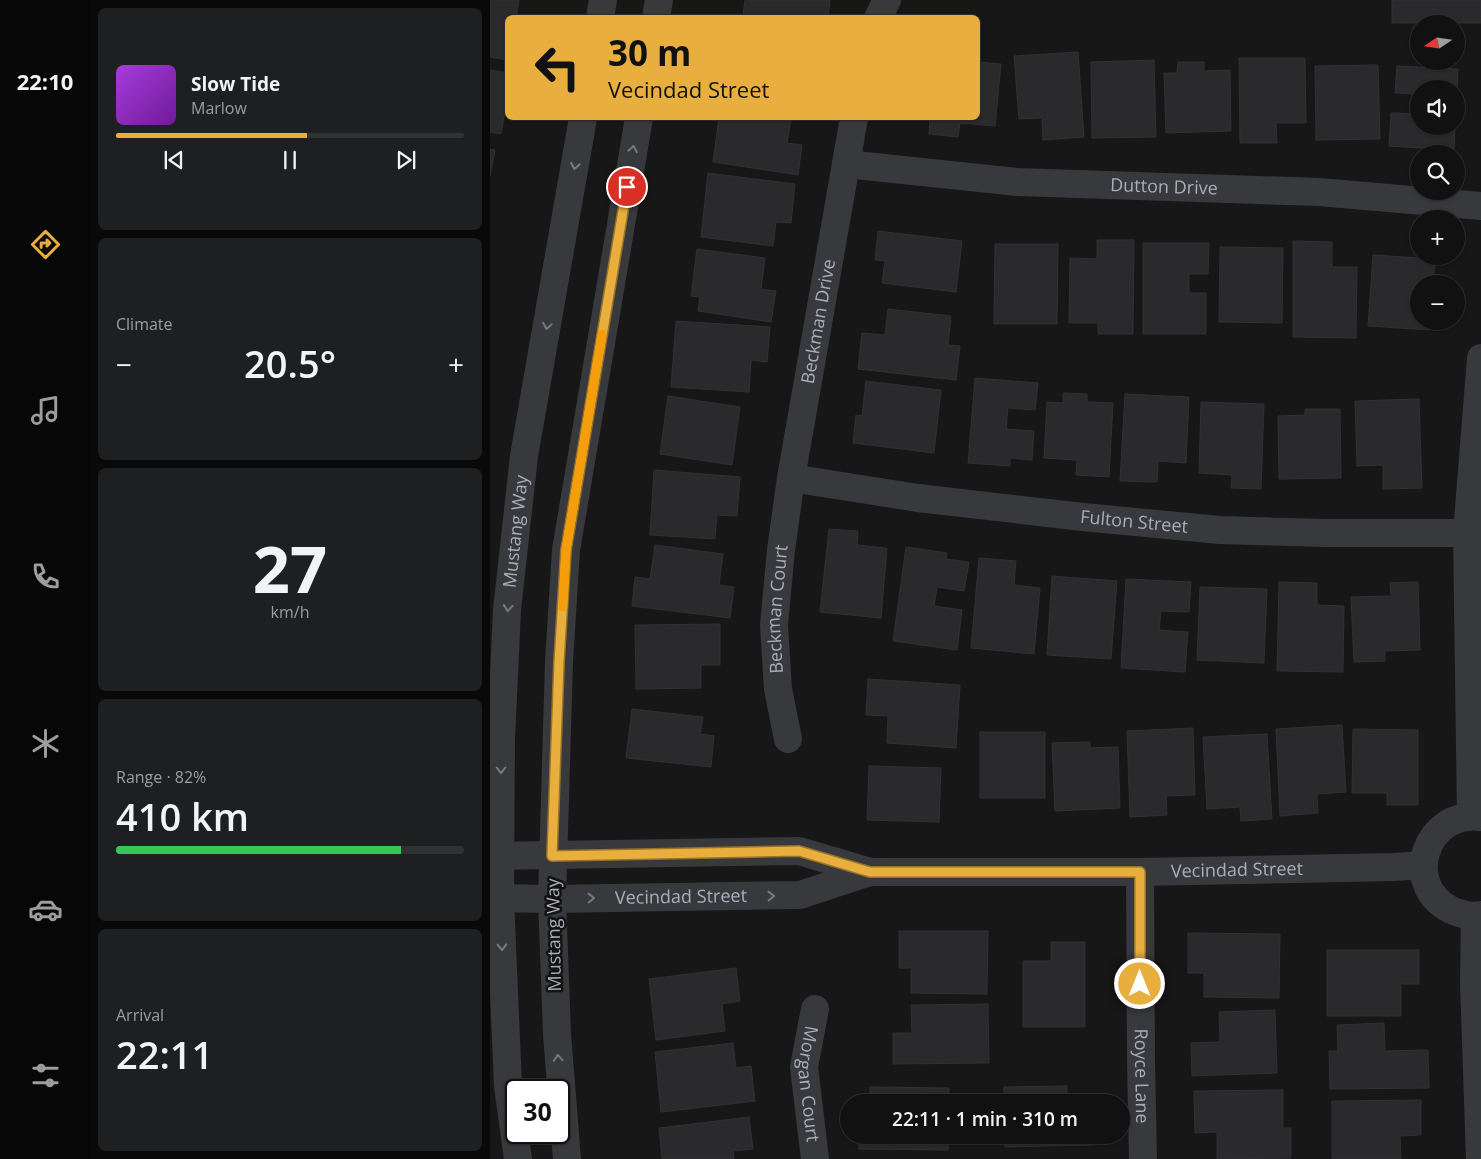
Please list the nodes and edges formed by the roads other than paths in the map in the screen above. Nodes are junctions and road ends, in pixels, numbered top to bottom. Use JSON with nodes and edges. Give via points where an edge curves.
{"nodes":[{"id":1,"x":603,"y":0,"type":"edge"},
{"id":2,"x":659,"y":0,"type":"edge"},
{"id":3,"x":888,"y":0,"type":"edge"},
{"id":4,"x":600,"y":15,"type":"edge"},
{"id":5,"x":656,"y":15,"type":"edge"},
{"id":6,"x":880,"y":15,"type":"edge"},
{"id":7,"x":583,"y":120,"type":"edge"},
{"id":8,"x":639,"y":120,"type":"edge"},
{"id":9,"x":854,"y":120,"type":"edge"},
{"id":10,"x":846,"y":164,"type":"junction"},
{"id":11,"x":1481,"y":206,"type":"edge"},
{"id":12,"x":1481,"y":358,"type":"edge"},
{"id":13,"x":791,"y":478,"type":"junction"},
{"id":14,"x":1474,"y":533,"type":"edge"},
{"id":15,"x":788,"y":739,"type":"dead end"},
{"id":16,"x":1476,"y":817,"type":"edge"},
{"id":17,"x":495,"y":856,"type":"edge"},
{"id":18,"x":552,"y":856,"type":"junction"},
{"id":19,"x":1423,"y":865,"type":"junction"},
{"id":20,"x":870,"y":872,"type":"junction"},
{"id":21,"x":1140,"y":872,"type":"junction"},
{"id":22,"x":495,"y":898,"type":"edge"},
{"id":23,"x":552,"y":899,"type":"junction"},
{"id":24,"x":1478,"y":915,"type":"edge"},
{"id":25,"x":814,"y":1009,"type":"dead end"},
{"id":26,"x":518,"y":1159,"type":"edge"},
{"id":27,"x":567,"y":1159,"type":"edge"},
{"id":28,"x":815,"y":1159,"type":"edge"},
{"id":29,"x":1143,"y":1159,"type":"edge"},
{"id":30,"x":1480,"y":1159,"type":"edge"}],
"edges":[{"from":1,"to":4,"type":"street"},
{"from":2,"to":5,"type":"street"},
{"from":3,"to":6,"type":"street"},
{"from":7,"to":17,"type":"street","name":"Mustang Way","one_way":true,"via":[[524,456],[507,610]]},
{"from":18,"to":8,"type":"street","name":"Mustang Way","one_way":true,"via":[[566,550]]},
{"from":9,"to":10,"type":"street","name":"Beckman Drive"},
{"from":10,"to":11,"type":"street","name":"Dutton Drive","via":[[1018,182],[1320,192]]},
{"from":10,"to":13,"type":"street","name":"Beckman Drive"},
{"from":12,"to":14,"type":"street"},
{"from":13,"to":14,"type":"street","name":"Fulton Street","via":[[918,498],[1220,530]]},
{"from":13,"to":15,"type":"street","name":"Beckman Court","via":[[774,625],[778,689]]},
{"from":14,"to":16,"type":"street"},
{"from":16,"to":19,"type":"street","via":[[1457,819],[1443,826],[1426,850]]},
{"from":17,"to":18,"type":"street","name":"Vecindad Street"},
{"from":17,"to":22,"type":"street","name":"Mustang Way"},
{"from":18,"to":20,"type":"street","name":"Vecindad Street","via":[[799,851]]},
{"from":18,"to":23,"type":"street","name":"Mustang Way"},
{"from":19,"to":21,"type":"street","name":"Vecindad Street"},
{"from":19,"to":24,"type":"street","via":[[1433,895],[1444,906],[1459,914]]},
{"from":20,"to":21,"type":"street","name":"Vecindad Street"},
{"from":23,"to":20,"type":"street","name":"Vecindad Street","one_way":true,"via":[[800,895]]},
{"from":21,"to":29,"type":"street","name":"Royce Lane"},
{"from":22,"to":23,"type":"street","name":"Vecindad Street"},
{"from":22,"to":26,"type":"street","name":"Mustang Way","one_way":true,"via":[[508,1086]]},
{"from":27,"to":23,"type":"street","name":"Mustang Way","one_way":true,"via":[[557,1034]]},
{"from":24,"to":30,"type":"street","via":[[1474,983]]},
{"from":25,"to":28,"type":"street","name":"Morgan Court","via":[[804,1067]]}]}
